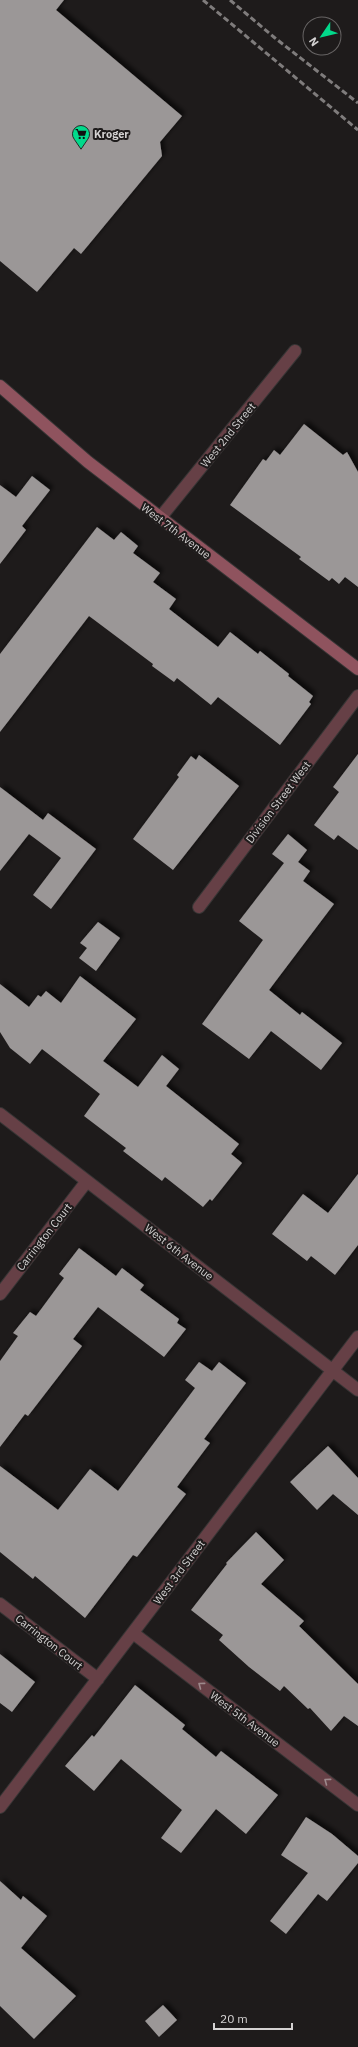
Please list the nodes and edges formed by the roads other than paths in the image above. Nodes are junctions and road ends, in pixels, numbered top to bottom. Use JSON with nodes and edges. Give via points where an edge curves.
{"nodes":[{"id":1,"x":295,"y":352,"type":"dead end"},
{"id":2,"x":0,"y":386,"type":"edge"},
{"id":3,"x":160,"y":518,"type":"junction"},
{"id":4,"x":358,"y":669,"type":"edge"},
{"id":5,"x":358,"y":696,"type":"edge"},
{"id":6,"x":199,"y":906,"type":"dead end"},
{"id":7,"x":0,"y":1114,"type":"edge"},
{"id":8,"x":87,"y":1181,"type":"junction"},
{"id":9,"x":0,"y":1294,"type":"edge"},
{"id":10,"x":358,"y":1337,"type":"edge"},
{"id":11,"x":333,"y":1371,"type":"junction"},
{"id":12,"x":358,"y":1390,"type":"edge"},
{"id":13,"x":0,"y":1604,"type":"edge"},
{"id":14,"x":133,"y":1633,"type":"junction"},
{"id":15,"x":98,"y":1679,"type":"junction"},
{"id":16,"x":358,"y":1805,"type":"edge"},
{"id":17,"x":0,"y":1807,"type":"edge"}],
"edges":[{"from":1,"to":3,"type":"street","name":"West 2nd Street"},
{"from":2,"to":3,"type":"street","name":"West 7th Avenue","via":[[88,462]]},
{"from":3,"to":4,"type":"street","name":"West 7th Avenue"},
{"from":5,"to":6,"type":"street","name":"Division Street West"},
{"from":7,"to":8,"type":"street","name":"West 6th Avenue"},
{"from":8,"to":9,"type":"street","name":"Carrington Court"},
{"from":8,"to":11,"type":"street","name":"West 6th Avenue"},
{"from":10,"to":11,"type":"street","name":"West 3rd Street"},
{"from":11,"to":12,"type":"street","name":"West 6th Avenue"},
{"from":11,"to":14,"type":"street","name":"West 3rd Street"},
{"from":13,"to":15,"type":"street","name":"Carrington Court"},
{"from":14,"to":15,"type":"street","name":"West 3rd Street"},
{"from":16,"to":14,"type":"street","name":"West 5th Avenue","one_way":true},
{"from":15,"to":17,"type":"street","name":"West 3rd Street"}]}
